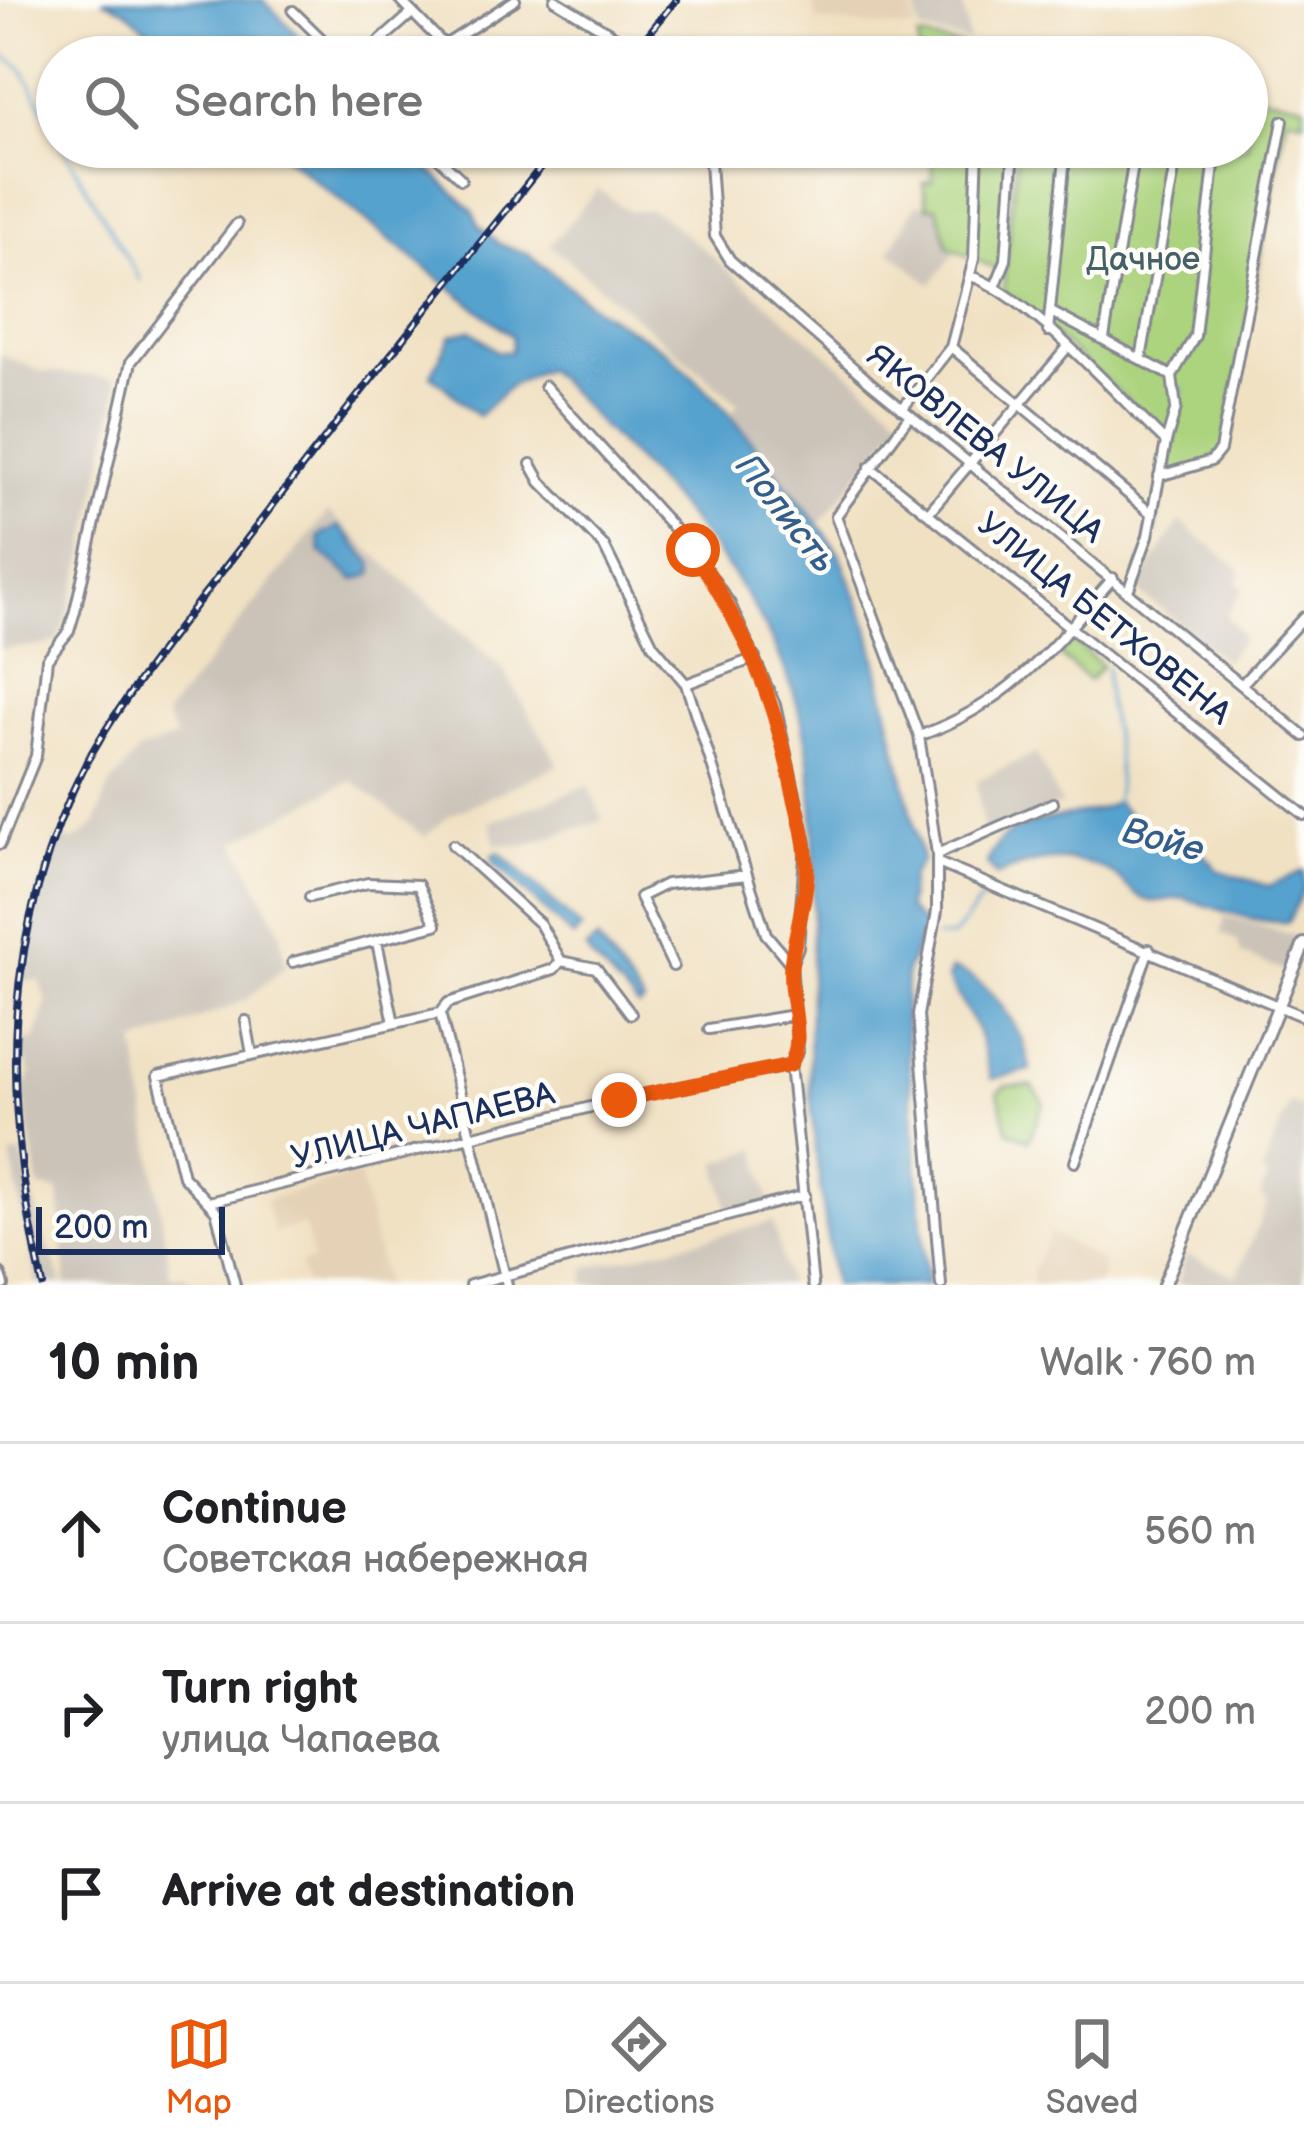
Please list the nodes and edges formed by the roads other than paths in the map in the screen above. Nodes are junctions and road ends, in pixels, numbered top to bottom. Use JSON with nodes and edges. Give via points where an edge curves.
{"nodes":[{"id":1,"x":400,"y":0,"type":"edge"},
{"id":2,"x":515,"y":0,"type":"edge"},
{"id":3,"x":555,"y":0,"type":"edge"},
{"id":4,"x":570,"y":0,"type":"edge"},
{"id":5,"x":293,"y":11,"type":"dead end"},
{"id":6,"x":575,"y":11,"type":"junction"},
{"id":7,"x":412,"y":13,"type":"junction"},
{"id":8,"x":319,"y":36,"type":"edge"},
{"id":9,"x":386,"y":36,"type":"edge"},
{"id":10,"x":436,"y":36,"type":"edge"},
{"id":11,"x":459,"y":36,"type":"edge"},
{"id":12,"x":615,"y":36,"type":"edge"},
{"id":13,"x":1282,"y":121,"type":"dead end"},
{"id":14,"x":449,"y":168,"type":"edge"},
{"id":15,"x":710,"y":168,"type":"edge"},
{"id":16,"x":977,"y":168,"type":"edge"},
{"id":17,"x":1013,"y":168,"type":"edge"},
{"id":18,"x":1064,"y":168,"type":"edge"},
{"id":19,"x":1132,"y":168,"type":"edge"},
{"id":20,"x":1174,"y":168,"type":"edge"},
{"id":21,"x":1214,"y":168,"type":"edge"},
{"id":22,"x":461,"y":179,"type":"dead end"},
{"id":23,"x":237,"y":224,"type":"dead end"},
{"id":24,"x":971,"y":276,"type":"junction"},
{"id":25,"x":995,"y":286,"type":"junction"},
{"id":26,"x":1054,"y":313,"type":"junction"},
{"id":27,"x":1048,"y":332,"type":"junction"},
{"id":28,"x":1104,"y":338,"type":"junction"},
{"id":29,"x":951,"y":346,"type":"junction"},
{"id":30,"x":1067,"y":348,"type":"junction"},
{"id":31,"x":1141,"y":359,"type":"junction"},
{"id":32,"x":1172,"y":376,"type":"junction"},
{"id":33,"x":544,"y":386,"type":"dead end"},
{"id":34,"x":1020,"y":405,"type":"junction"},
{"id":35,"x":906,"y":412,"type":"junction"},
{"id":36,"x":1166,"y":442,"type":"junction"},
{"id":37,"x":531,"y":464,"type":"dead end"},
{"id":38,"x":972,"y":464,"type":"junction"},
{"id":39,"x":870,"y":466,"type":"junction"},
{"id":40,"x":1159,"y":476,"type":"junction"},
{"id":41,"x":929,"y":512,"type":"junction"},
{"id":42,"x":1152,"y":514,"type":"junction"},
{"id":43,"x":1113,"y":578,"type":"junction"},
{"id":44,"x":1128,"y":591,"type":"junction"},
{"id":45,"x":1304,"y":617,"type":"edge"},
{"id":46,"x":1070,"y":627,"type":"junction"},
{"id":47,"x":755,"y":658,"type":"junction"},
{"id":48,"x":1243,"y":683,"type":"junction"},
{"id":49,"x":686,"y":684,"type":"junction"},
{"id":50,"x":919,"y":736,"type":"junction"},
{"id":51,"x":1304,"y":736,"type":"edge"},
{"id":52,"x":1054,"y":803,"type":"dead end"},
{"id":53,"x":1304,"y":815,"type":"edge"},
{"id":54,"x":0,"y":844,"type":"edge"},
{"id":55,"x":452,"y":845,"type":"dead end"},
{"id":56,"x":938,"y":859,"type":"junction"},
{"id":57,"x":747,"y":875,"type":"junction"},
{"id":58,"x":310,"y":897,"type":"dead end"},
{"id":59,"x":376,"y":942,"type":"junction"},
{"id":60,"x":1304,"y":944,"type":"edge"},
{"id":61,"x":1149,"y":949,"type":"junction"},
{"id":62,"x":293,"y":962,"type":"dead end"},
{"id":63,"x":561,"y":962,"type":"junction"},
{"id":64,"x":790,"y":964,"type":"junction"},
{"id":65,"x":673,"y":966,"type":"dead end"},
{"id":66,"x":1280,"y":1006,"type":"junction"},
{"id":67,"x":440,"y":1013,"type":"junction"},
{"id":68,"x":631,"y":1014,"type":"dead end"},
{"id":69,"x":794,"y":1015,"type":"junction"},
{"id":70,"x":1304,"y":1017,"type":"edge"},
{"id":71,"x":246,"y":1021,"type":"dead end"},
{"id":72,"x":394,"y":1023,"type":"junction"},
{"id":73,"x":709,"y":1029,"type":"dead end"},
{"id":74,"x":252,"y":1054,"type":"junction"},
{"id":75,"x":790,"y":1065,"type":"junction"},
{"id":76,"x":473,"y":1138,"type":"junction"},
{"id":77,"x":1075,"y":1162,"type":"dead end"},
{"id":78,"x":805,"y":1195,"type":"junction"},
{"id":79,"x":208,"y":1202,"type":"junction"},
{"id":80,"x":0,"y":1273,"type":"edge"},
{"id":81,"x":506,"y":1281,"type":"edge"},
{"id":82,"x":4,"y":1285,"type":"edge"},
{"id":83,"x":235,"y":1285,"type":"edge"},
{"id":84,"x":470,"y":1285,"type":"edge"},
{"id":85,"x":813,"y":1285,"type":"edge"},
{"id":86,"x":941,"y":1285,"type":"edge"},
{"id":87,"x":1164,"y":1285,"type":"edge"}],
"edges":[{"from":1,"to":7,"type":"street"},
{"from":2,"to":11,"type":"street"},
{"from":3,"to":6,"type":"street"},
{"from":4,"to":6,"type":"street"},
{"from":5,"to":8,"type":"street"},
{"from":6,"to":12,"type":"street"},
{"from":7,"to":9,"type":"street"},
{"from":7,"to":10,"type":"street"},
{"from":13,"to":40,"type":"street","via":[[1220,450],[1211,461]]},
{"from":14,"to":22,"type":"street"},
{"from":15,"to":35,"type":"street","name":"ЯКОВЛЕВА УЛИЦА","via":[[721,248]]},
{"from":16,"to":24,"type":"street"},
{"from":17,"to":25,"type":"street","via":[[1006,260]]},
{"from":18,"to":26,"type":"street"},
{"from":19,"to":28,"type":"street"},
{"from":20,"to":31,"type":"street"},
{"from":21,"to":32,"type":"street","via":[[1195,336]]},
{"from":23,"to":54,"type":"street","via":[[131,362],[75,611],[47,658],[36,756]]},
{"from":24,"to":25,"type":"street"},
{"from":24,"to":29,"type":"street"},
{"from":25,"to":27,"type":"street"},
{"from":26,"to":27,"type":"street"},
{"from":26,"to":28,"type":"street"},
{"from":27,"to":30,"type":"street"},
{"from":28,"to":31,"type":"street"},
{"from":29,"to":34,"type":"street"},
{"from":29,"to":35,"type":"street"},
{"from":30,"to":34,"type":"street"},
{"from":30,"to":36,"type":"street"},
{"from":31,"to":32,"type":"street"},
{"from":32,"to":36,"type":"street","via":[[1176,408]]},
{"from":33,"to":47,"type":"street","via":[[693,550]]},
{"from":34,"to":38,"type":"street"},
{"from":34,"to":42,"type":"street"},
{"from":35,"to":38,"type":"street","name":"ЯКОВЛЕВА УЛИЦА"},
{"from":35,"to":39,"type":"street"},
{"from":36,"to":40,"type":"street"},
{"from":37,"to":49,"type":"street","via":[[604,546],[653,645]]},
{"from":38,"to":41,"type":"street"},
{"from":38,"to":43,"type":"street","name":"ЯКОВЛЕВА УЛИЦА"},
{"from":39,"to":41,"type":"street","name":"УЛИЦА БЕТХОВЕНА"},
{"from":39,"to":50,"type":"street","via":[[841,502],[838,530]]},
{"from":40,"to":42,"type":"street"},
{"from":41,"to":46,"type":"street","name":"УЛИЦА БЕТХОВЕНА"},
{"from":42,"to":44,"type":"street"},
{"from":43,"to":44,"type":"street","name":"ЯКОВЛЕВА УЛИЦА"},
{"from":43,"to":46,"type":"street"},
{"from":44,"to":48,"type":"street","name":"ЯКОВЛЕВА УЛИЦА"},
{"from":45,"to":48,"type":"street"},
{"from":46,"to":50,"type":"street","via":[[1008,692]]},
{"from":46,"to":53,"type":"street","name":"УЛИЦА БЕТХОВЕНА"},
{"from":47,"to":49,"type":"street"},
{"from":47,"to":64,"type":"street","via":[[788,753],[806,844]]},
{"from":48,"to":51,"type":"street","name":"ЯКОВЛЕВА УЛИЦА"},
{"from":49,"to":57,"type":"street"},
{"from":50,"to":56,"type":"street"},
{"from":52,"to":56,"type":"street"},
{"from":55,"to":63,"type":"street","via":[[540,924]]},
{"from":56,"to":61,"type":"street"},
{"from":56,"to":86,"type":"street","via":[[918,1015]]},
{"from":57,"to":64,"type":"street","via":[[766,934]]},
{"from":57,"to":65,"type":"street","via":[[666,884],[640,897]]},
{"from":58,"to":59,"type":"street","via":[[368,883],[418,885],[436,925]]},
{"from":59,"to":62,"type":"street"},
{"from":59,"to":72,"type":"street"},
{"from":60,"to":66,"type":"main road"},
{"from":61,"to":66,"type":"street"},
{"from":61,"to":77,"type":"street"},
{"from":63,"to":67,"type":"street","via":[[448,1003]]},
{"from":63,"to":68,"type":"street","via":[[596,968]]},
{"from":64,"to":69,"type":"street"},
{"from":66,"to":70,"type":"street"},
{"from":66,"to":87,"type":"main road"},
{"from":67,"to":72,"type":"street"},
{"from":67,"to":76,"type":"street"},
{"from":69,"to":73,"type":"street"},
{"from":69,"to":75,"type":"street","via":[[798,1051]]},
{"from":71,"to":74,"type":"street"},
{"from":72,"to":74,"type":"street"},
{"from":74,"to":79,"type":"street","via":[[158,1076],[183,1176]]},
{"from":75,"to":76,"type":"street","name":"УЛИЦА ЧАПАЕВА"},
{"from":75,"to":78,"type":"street"},
{"from":76,"to":79,"type":"street","name":"УЛИЦА ЧАПАЕВА"},
{"from":76,"to":81,"type":"street"},
{"from":78,"to":81,"type":"street"},
{"from":78,"to":85,"type":"street"},
{"from":79,"to":83,"type":"street"},
{"from":80,"to":82,"type":"street"},
{"from":81,"to":84,"type":"street"}]}
